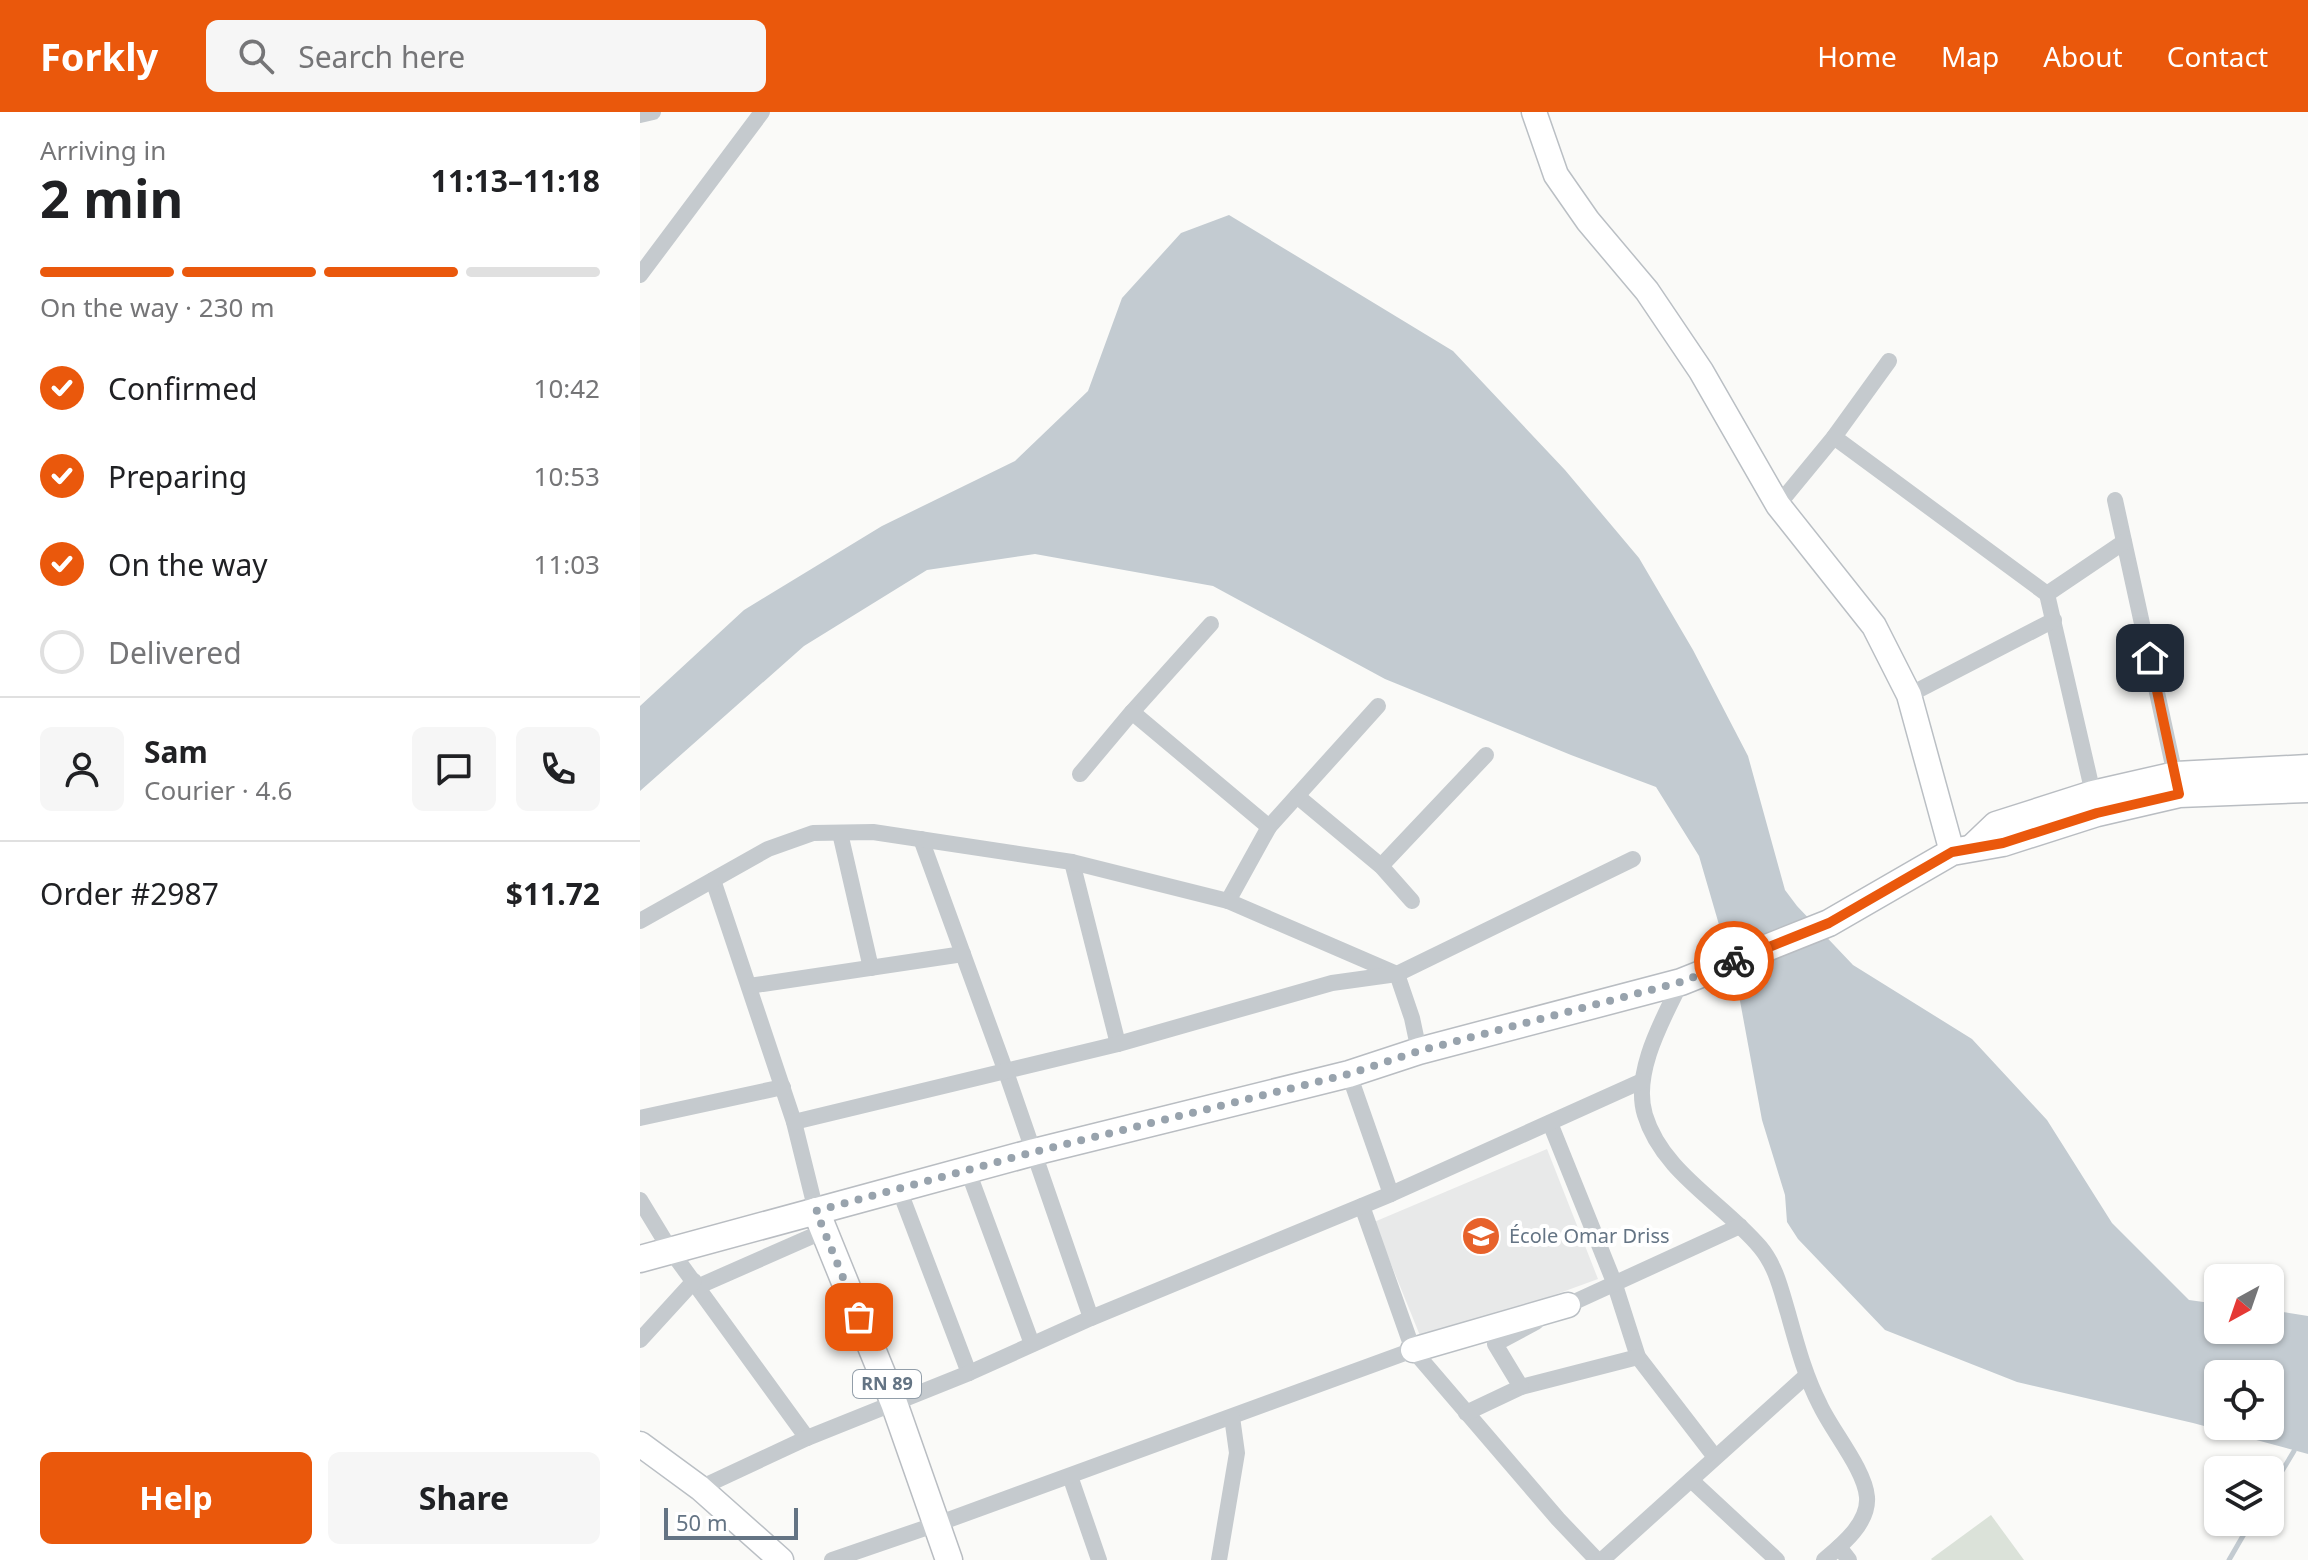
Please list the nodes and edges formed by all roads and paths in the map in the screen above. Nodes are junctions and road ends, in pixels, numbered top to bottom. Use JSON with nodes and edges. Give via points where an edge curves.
{"nodes":[{"id":1,"x":653,"y":112,"type":"edge"},
{"id":2,"x":762,"y":112,"type":"edge"},
{"id":3,"x":1534,"y":112,"type":"edge"},
{"id":4,"x":640,"y":115,"type":"edge"},
{"id":5,"x":640,"y":275,"type":"edge"},
{"id":6,"x":1889,"y":361,"type":"dead end"},
{"id":7,"x":1834,"y":437,"type":"junction"},
{"id":8,"x":2115,"y":500,"type":"dead end"},
{"id":9,"x":1778,"y":505,"type":"junction"},
{"id":10,"x":2124,"y":542,"type":"junction"},
{"id":11,"x":2047,"y":594,"type":"junction"},
{"id":12,"x":2054,"y":620,"type":"junction"},
{"id":13,"x":1211,"y":624,"type":"dead end"},
{"id":14,"x":1909,"y":695,"type":"junction"},
{"id":15,"x":1378,"y":706,"type":"dead end"},
{"id":16,"x":1132,"y":712,"type":"junction"},
{"id":17,"x":1486,"y":755,"type":"dead end"},
{"id":18,"x":1080,"y":774,"type":"dead end"},
{"id":19,"x":2304,"y":778,"type":"edge"},
{"id":20,"x":2178,"y":784,"type":"junction"},
{"id":21,"x":1297,"y":796,"type":"junction"},
{"id":22,"x":2095,"y":804,"type":"junction"},
{"id":23,"x":1269,"y":827,"type":"junction"},
{"id":24,"x":840,"y":833,"type":"junction"},
{"id":25,"x":921,"y":839,"type":"junction"},
{"id":26,"x":1962,"y":850,"type":"junction"},
{"id":27,"x":1633,"y":859,"type":"dead end"},
{"id":28,"x":1072,"y":862,"type":"junction"},
{"id":29,"x":1381,"y":866,"type":"junction"},
{"id":30,"x":713,"y":880,"type":"junction"},
{"id":31,"x":1228,"y":901,"type":"junction"},
{"id":32,"x":1412,"y":901,"type":"dead end"},
{"id":33,"x":640,"y":921,"type":"edge"},
{"id":34,"x":963,"y":954,"type":"junction"},
{"id":35,"x":871,"y":968,"type":"junction"},
{"id":36,"x":1397,"y":974,"type":"junction"},
{"id":37,"x":1687,"y":980,"type":"junction"},
{"id":38,"x":749,"y":986,"type":"junction"},
{"id":39,"x":1118,"y":1044,"type":"junction"},
{"id":40,"x":1419,"y":1051,"type":"junction"},
{"id":41,"x":1006,"y":1072,"type":"junction"},
{"id":42,"x":1349,"y":1074,"type":"junction"},
{"id":43,"x":1642,"y":1081,"type":"junction"},
{"id":44,"x":783,"y":1087,"type":"junction"},
{"id":45,"x":640,"y":1118,"type":"edge"},
{"id":46,"x":794,"y":1122,"type":"junction"},
{"id":47,"x":1550,"y":1123,"type":"junction"},
{"id":48,"x":1034,"y":1152,"type":"junction"},
{"id":49,"x":968,"y":1171,"type":"junction"},
{"id":50,"x":899,"y":1189,"type":"junction"},
{"id":51,"x":1391,"y":1194,"type":"junction"},
{"id":52,"x":640,"y":1200,"type":"edge"},
{"id":53,"x":1362,"y":1206,"type":"junction"},
{"id":54,"x":820,"y":1221,"type":"junction"},
{"id":55,"x":1740,"y":1226,"type":"junction"},
{"id":56,"x":671,"y":1251,"type":"junction"},
{"id":57,"x":640,"y":1259,"type":"edge"},
{"id":58,"x":1614,"y":1282,"type":"junction"},
{"id":59,"x":696,"y":1284,"type":"junction"},
{"id":60,"x":1568,"y":1305,"type":"junction"},
{"id":61,"x":1091,"y":1318,"type":"junction"},
{"id":62,"x":640,"y":1340,"type":"edge"},
{"id":63,"x":1032,"y":1344,"type":"junction"},
{"id":64,"x":1413,"y":1350,"type":"junction"},
{"id":65,"x":1638,"y":1357,"type":"junction"},
{"id":66,"x":969,"y":1373,"type":"junction"},
{"id":67,"x":1806,"y":1376,"type":"junction"},
{"id":68,"x":1521,"y":1387,"type":"junction"},
{"id":69,"x":894,"y":1403,"type":"junction"},
{"id":70,"x":1466,"y":1413,"type":"junction"},
{"id":71,"x":1232,"y":1417,"type":"junction"},
{"id":72,"x":807,"y":1438,"type":"junction"},
{"id":73,"x":640,"y":1444,"type":"edge"},
{"id":74,"x":1715,"y":1457,"type":"junction"},
{"id":75,"x":1070,"y":1476,"type":"junction"},
{"id":76,"x":1691,"y":1480,"type":"junction"},
{"id":77,"x":700,"y":1488,"type":"junction"},
{"id":78,"x":937,"y":1524,"type":"junction"},
{"id":79,"x":1844,"y":1554,"type":"edge"},
{"id":80,"x":781,"y":1560,"type":"edge"},
{"id":81,"x":832,"y":1560,"type":"edge"},
{"id":82,"x":949,"y":1560,"type":"edge"},
{"id":83,"x":1099,"y":1560,"type":"edge"},
{"id":84,"x":1219,"y":1560,"type":"edge"},
{"id":85,"x":1599,"y":1560,"type":"edge"},
{"id":86,"x":1777,"y":1560,"type":"edge"},
{"id":87,"x":1824,"y":1560,"type":"edge"}],
"edges":[{"from":1,"to":4,"type":"street"},
{"from":2,"to":5,"type":"street"},
{"from":3,"to":9,"type":"main road","via":[[1556,175],[1647,291],[1701,371]]},
{"from":6,"to":7,"type":"street"},
{"from":7,"to":9,"type":"street"},
{"from":7,"to":11,"type":"street"},
{"from":8,"to":10,"type":"street"},
{"from":9,"to":14,"type":"main road","via":[[1874,626]]},
{"from":10,"to":11,"type":"street"},
{"from":10,"to":20,"type":"street"},
{"from":11,"to":12,"type":"street"},
{"from":12,"to":14,"type":"street"},
{"from":12,"to":22,"type":"street"},
{"from":13,"to":16,"type":"street"},
{"from":14,"to":26,"type":"main road"},
{"from":15,"to":21,"type":"street"},
{"from":16,"to":18,"type":"street"},
{"from":16,"to":23,"type":"street"},
{"from":17,"to":29,"type":"street"},
{"from":19,"to":20,"type":"main road"},
{"from":20,"to":22,"type":"main road"},
{"from":21,"to":23,"type":"street"},
{"from":21,"to":29,"type":"street"},
{"from":22,"to":26,"type":"main road","via":[[2003,843]]},
{"from":23,"to":31,"type":"street"},
{"from":24,"to":25,"type":"street"},
{"from":24,"to":30,"type":"street","via":[[813,833],[768,849]]},
{"from":24,"to":35,"type":"street"},
{"from":25,"to":28,"type":"street"},
{"from":25,"to":34,"type":"street"},
{"from":26,"to":37,"type":"main road","via":[[1829,923]]},
{"from":27,"to":36,"type":"street"},
{"from":28,"to":31,"type":"street"},
{"from":28,"to":39,"type":"street"},
{"from":29,"to":32,"type":"street"},
{"from":30,"to":33,"type":"street"},
{"from":30,"to":38,"type":"street"},
{"from":31,"to":36,"type":"street"},
{"from":34,"to":35,"type":"street"},
{"from":34,"to":41,"type":"street"},
{"from":35,"to":38,"type":"street"},
{"from":36,"to":39,"type":"street","via":[[1332,983]]},
{"from":36,"to":40,"type":"street"},
{"from":37,"to":40,"type":"main road"},
{"from":37,"to":43,"type":"street","via":[[1655,1034]]},
{"from":38,"to":44,"type":"street"},
{"from":39,"to":41,"type":"street"},
{"from":40,"to":42,"type":"main road"},
{"from":41,"to":46,"type":"street"},
{"from":41,"to":48,"type":"street"},
{"from":42,"to":48,"type":"main road"},
{"from":42,"to":51,"type":"street"},
{"from":43,"to":47,"type":"street"},
{"from":43,"to":55,"type":"street","via":[[1644,1113],[1656,1141]]},
{"from":44,"to":45,"type":"street"},
{"from":44,"to":46,"type":"street"},
{"from":46,"to":54,"type":"street"},
{"from":47,"to":51,"type":"street"},
{"from":47,"to":58,"type":"street"},
{"from":48,"to":49,"type":"main road"},
{"from":48,"to":61,"type":"street"},
{"from":49,"to":50,"type":"main road"},
{"from":49,"to":63,"type":"street"},
{"from":50,"to":54,"type":"main road"},
{"from":50,"to":66,"type":"street"},
{"from":51,"to":53,"type":"street"},
{"from":52,"to":56,"type":"street"},
{"from":53,"to":61,"type":"street"},
{"from":53,"to":64,"type":"street"},
{"from":54,"to":56,"type":"main road"},
{"from":54,"to":59,"type":"street"},
{"from":54,"to":69,"type":"main road","number":"RN 89"},
{"from":55,"to":58,"type":"street"},
{"from":55,"to":67,"type":"street","via":[[1775,1269]]},
{"from":56,"to":57,"type":"main road"},
{"from":56,"to":59,"type":"street"},
{"from":58,"to":60,"type":"street"},
{"from":58,"to":65,"type":"street"},
{"from":59,"to":62,"type":"street"},
{"from":59,"to":72,"type":"street"},
{"from":60,"to":64,"type":"main road"},
{"from":60,"to":68,"type":"street","via":[[1495,1344]]},
{"from":61,"to":63,"type":"street"},
{"from":63,"to":66,"type":"street"},
{"from":64,"to":70,"type":"street"},
{"from":64,"to":71,"type":"street"},
{"from":65,"to":68,"type":"street"},
{"from":65,"to":74,"type":"street"},
{"from":66,"to":69,"type":"street"},
{"from":67,"to":74,"type":"street"},
{"from":67,"to":79,"type":"street","via":[[1867,1496],[1865,1516]]},
{"from":68,"to":70,"type":"street"},
{"from":69,"to":72,"type":"street"},
{"from":69,"to":78,"type":"main road","number":"RN 89"},
{"from":70,"to":85,"type":"street"},
{"from":71,"to":75,"type":"street"},
{"from":71,"to":84,"type":"street","via":[[1237,1453]]},
{"from":72,"to":77,"type":"street"},
{"from":73,"to":77,"type":"main road"},
{"from":74,"to":76,"type":"street"},
{"from":75,"to":78,"type":"street"},
{"from":75,"to":83,"type":"street"},
{"from":76,"to":85,"type":"street"},
{"from":76,"to":86,"type":"street"},
{"from":77,"to":80,"type":"main road"},
{"from":78,"to":81,"type":"street"},
{"from":78,"to":82,"type":"main road","number":"RN 89"},
{"from":79,"to":87,"type":"street"}]}
